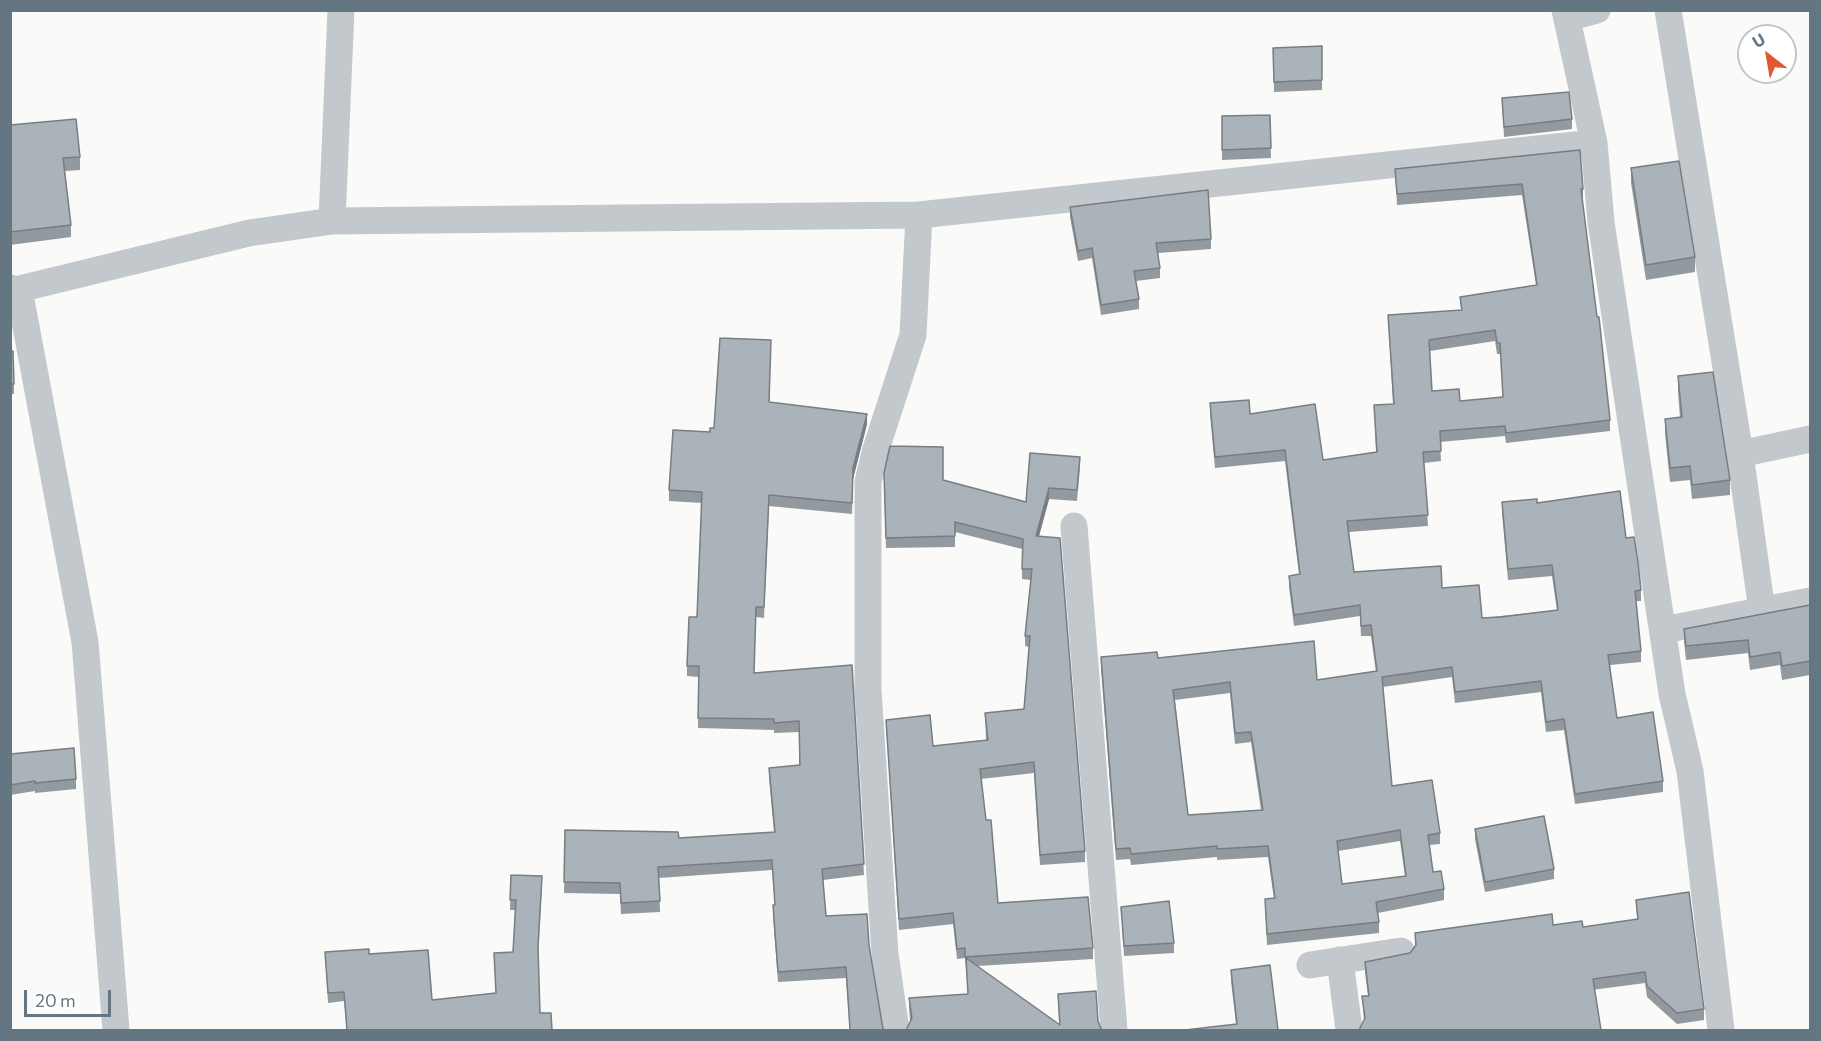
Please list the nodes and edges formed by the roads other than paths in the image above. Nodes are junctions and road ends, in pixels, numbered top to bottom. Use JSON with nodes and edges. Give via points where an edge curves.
{"nodes":[{"id":1,"x":341,"y":10,"type":"edge"},
{"id":2,"x":1597,"y":10,"type":"edge"},
{"id":3,"x":1668,"y":10,"type":"edge"},
{"id":4,"x":1566,"y":14,"type":"edge"},
{"id":5,"x":1594,"y":143,"type":"junction"},
{"id":6,"x":919,"y":215,"type":"junction"},
{"id":7,"x":332,"y":221,"type":"junction"},
{"id":8,"x":13,"y":289,"type":"edge"},
{"id":9,"x":1810,"y":439,"type":"edge"},
{"id":10,"x":1740,"y":454,"type":"junction"},
{"id":11,"x":1074,"y":526,"type":"dead end"},
{"id":12,"x":1810,"y":602,"type":"edge"},
{"id":13,"x":1762,"y":611,"type":"junction"},
{"id":14,"x":1664,"y":630,"type":"junction"},
{"id":15,"x":1401,"y":951,"type":"dead end"},
{"id":16,"x":1340,"y":960,"type":"junction"},
{"id":17,"x":1310,"y":965,"type":"dead end"},
{"id":18,"x":116,"y":1030,"type":"edge"},
{"id":19,"x":896,"y":1030,"type":"edge"},
{"id":20,"x":1114,"y":1030,"type":"edge"},
{"id":21,"x":1349,"y":1030,"type":"edge"},
{"id":22,"x":1721,"y":1030,"type":"edge"}],
"edges":[{"from":1,"to":7,"type":"street"},
{"from":2,"to":4,"type":"street"},
{"from":3,"to":10,"type":"street"},
{"from":4,"to":5,"type":"street"},
{"from":5,"to":6,"type":"street"},
{"from":5,"to":14,"type":"street","via":[[1601,222]]},
{"from":6,"to":7,"type":"street"},
{"from":6,"to":19,"type":"street","via":[[913,335],[868,482],[868,689],[885,954]]},
{"from":7,"to":8,"type":"street","via":[[249,233]]},
{"from":8,"to":18,"type":"street","via":[[21,300],[85,642]]},
{"from":9,"to":10,"type":"street"},
{"from":10,"to":13,"type":"street"},
{"from":11,"to":20,"type":"street"},
{"from":12,"to":13,"type":"street"},
{"from":13,"to":14,"type":"street"},
{"from":14,"to":22,"type":"street","via":[[1672,694],[1691,783]]},
{"from":15,"to":16,"type":"street"},
{"from":16,"to":17,"type":"street"},
{"from":16,"to":21,"type":"street"}]}
